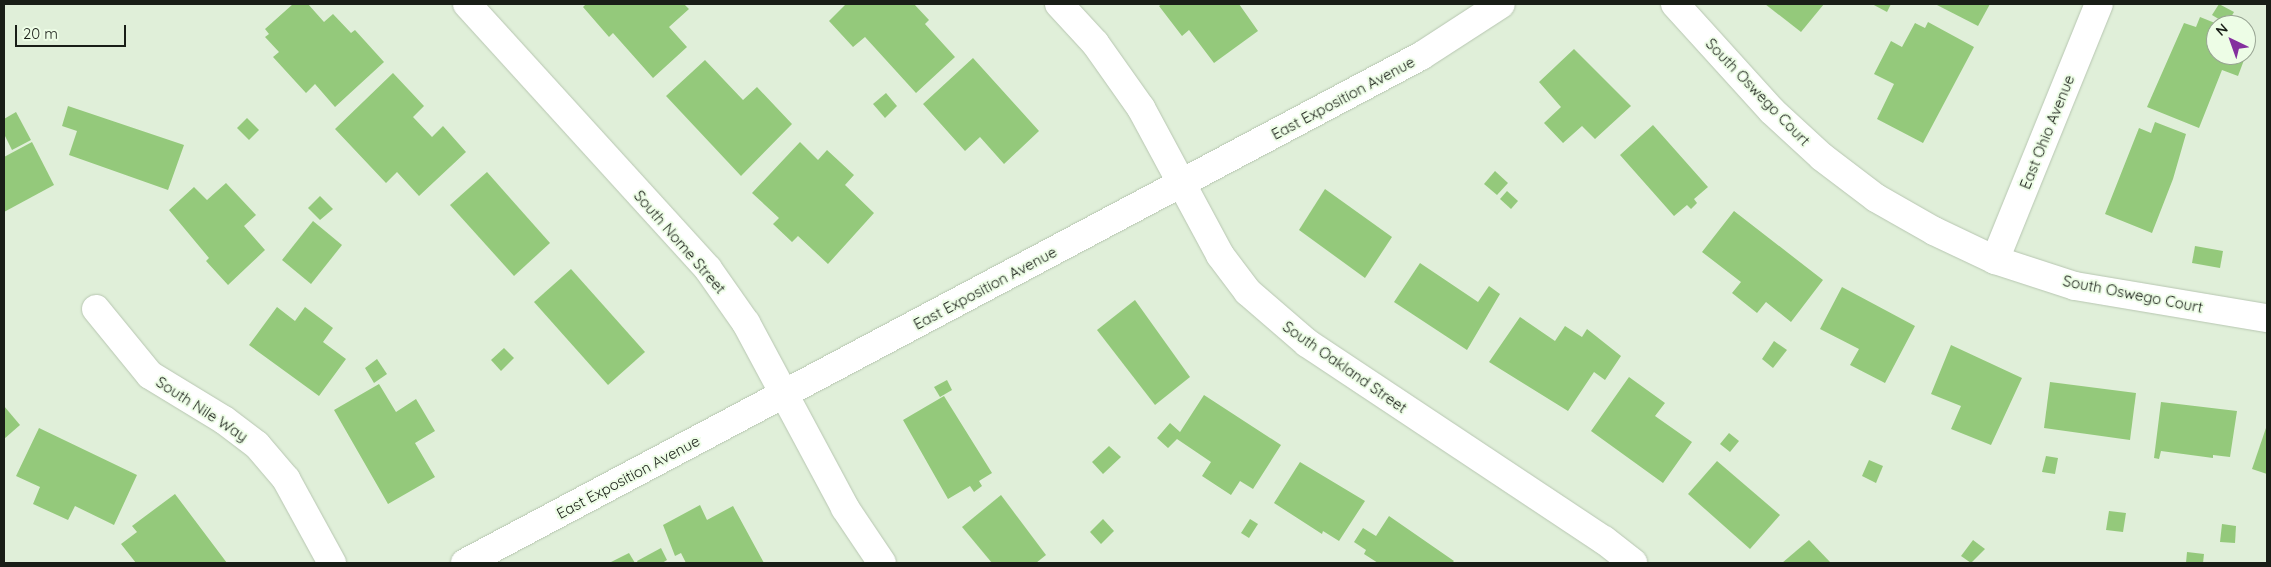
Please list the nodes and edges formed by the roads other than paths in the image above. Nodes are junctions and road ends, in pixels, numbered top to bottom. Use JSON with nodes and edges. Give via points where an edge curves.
{"nodes":[{"id":1,"x":467,"y":4,"type":"edge"},
{"id":2,"x":1059,"y":4,"type":"edge"},
{"id":3,"x":1501,"y":4,"type":"edge"},
{"id":4,"x":1674,"y":4,"type":"edge"},
{"id":5,"x":2099,"y":4,"type":"edge"},
{"id":6,"x":1182,"y":184,"type":"junction"},
{"id":7,"x":1996,"y":260,"type":"junction"},
{"id":8,"x":96,"y":309,"type":"dead end"},
{"id":9,"x":2267,"y":318,"type":"edge"},
{"id":10,"x":784,"y":394,"type":"junction"},
{"id":11,"x":332,"y":563,"type":"edge"},
{"id":12,"x":465,"y":563,"type":"edge"},
{"id":13,"x":882,"y":563,"type":"edge"},
{"id":14,"x":1633,"y":563,"type":"edge"}],
"edges":[{"from":1,"to":10,"type":"street","name":"South Nome Street","via":[[708,269],[746,323]]},
{"from":2,"to":6,"type":"street","name":"South Oakland Street","via":[[1095,44],[1141,108]]},
{"from":3,"to":6,"type":"street","name":"East Exposition Avenue","via":[[1421,56]]},
{"from":4,"to":7,"type":"street","name":"South Oswego Court","via":[[1772,111],[1822,157],[1884,202],[1934,231]]},
{"from":5,"to":7,"type":"street","name":"East Ohio Avenue"},
{"from":6,"to":10,"type":"street","name":"East Exposition Avenue"},
{"from":6,"to":14,"type":"street","name":"South Oakland Street","via":[[1220,255],[1248,292],[1282,325],[1604,540]]},
{"from":7,"to":9,"type":"street","name":"South Oswego Court","via":[[2075,286]]},
{"from":8,"to":11,"type":"street","name":"South Nile Way","via":[[150,375],[258,445],[286,479]]},
{"from":10,"to":12,"type":"street","name":"East Exposition Avenue"},
{"from":10,"to":13,"type":"street","name":"South Nome Street","via":[[845,508]]}]}
